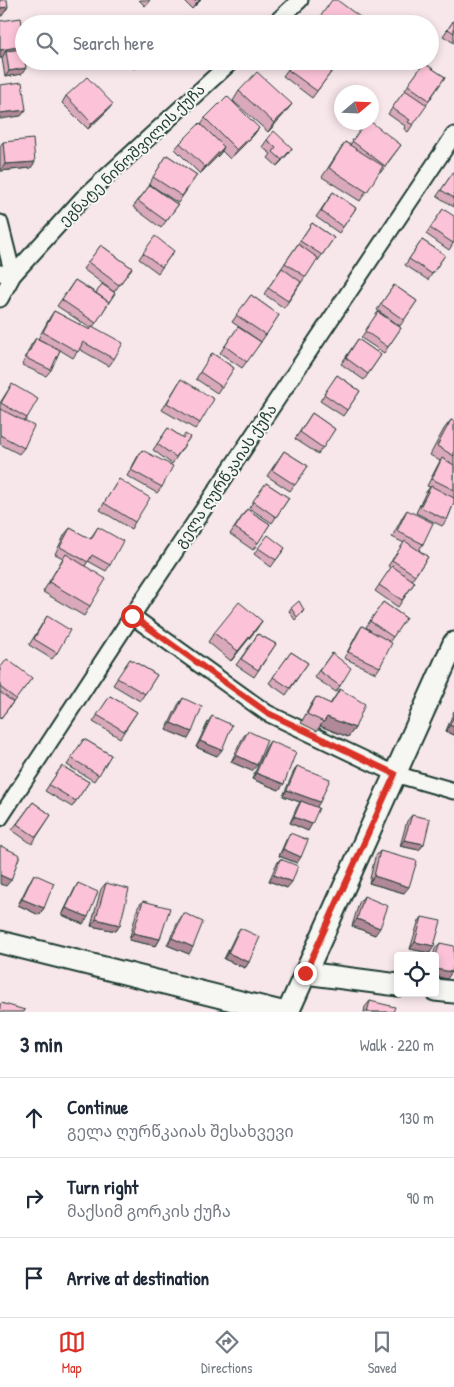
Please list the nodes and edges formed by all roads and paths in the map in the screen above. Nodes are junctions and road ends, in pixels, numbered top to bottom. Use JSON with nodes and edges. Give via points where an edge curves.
{"nodes":[{"id":1,"x":300,"y":0,"type":"edge"},
{"id":2,"x":284,"y":15,"type":"edge"},
{"id":3,"x":222,"y":70,"type":"edge"},
{"id":4,"x":454,"y":135,"type":"edge"},
{"id":5,"x":0,"y":223,"type":"edge"},
{"id":6,"x":6,"y":274,"type":"edge"},
{"id":7,"x":0,"y":299,"type":"edge"},
{"id":8,"x":132,"y":616,"type":"junction"},
{"id":9,"x":454,"y":643,"type":"edge"},
{"id":10,"x":395,"y":774,"type":"junction"},
{"id":11,"x":454,"y":791,"type":"edge"},
{"id":12,"x":0,"y":818,"type":"edge"},
{"id":13,"x":0,"y":942,"type":"edge"},
{"id":14,"x":305,"y":973,"type":"junction"},
{"id":15,"x":394,"y":984,"type":"edge"},
{"id":16,"x":439,"y":990,"type":"edge"},
{"id":17,"x":454,"y":992,"type":"edge"},
{"id":18,"x":281,"y":1012,"type":"edge"},
{"id":19,"x":288,"y":1012,"type":"edge"}],
"edges":[{"from":1,"to":2,"type":"street"},
{"from":3,"to":6,"type":"street","name":"ეგნატე ნინოშვილის ქუჩა"},
{"from":4,"to":8,"type":"street","name":"გელა ღურწკაიას ქუჩა"},
{"from":5,"to":6,"type":"street"},
{"from":6,"to":7,"type":"street","name":"ეგნატე ნინოშვილის ქუჩა"},
{"from":8,"to":10,"type":"street","via":[[268,713]]},
{"from":8,"to":12,"type":"street","name":"გელა ღურწკაიას ქუჩა"},
{"from":9,"to":10,"type":"street"},
{"from":10,"to":11,"type":"street"},
{"from":10,"to":14,"type":"street"},
{"from":13,"to":18,"type":"street"},
{"from":14,"to":15,"type":"street"},
{"from":14,"to":19,"type":"street"},
{"from":16,"to":17,"type":"street"}]}
